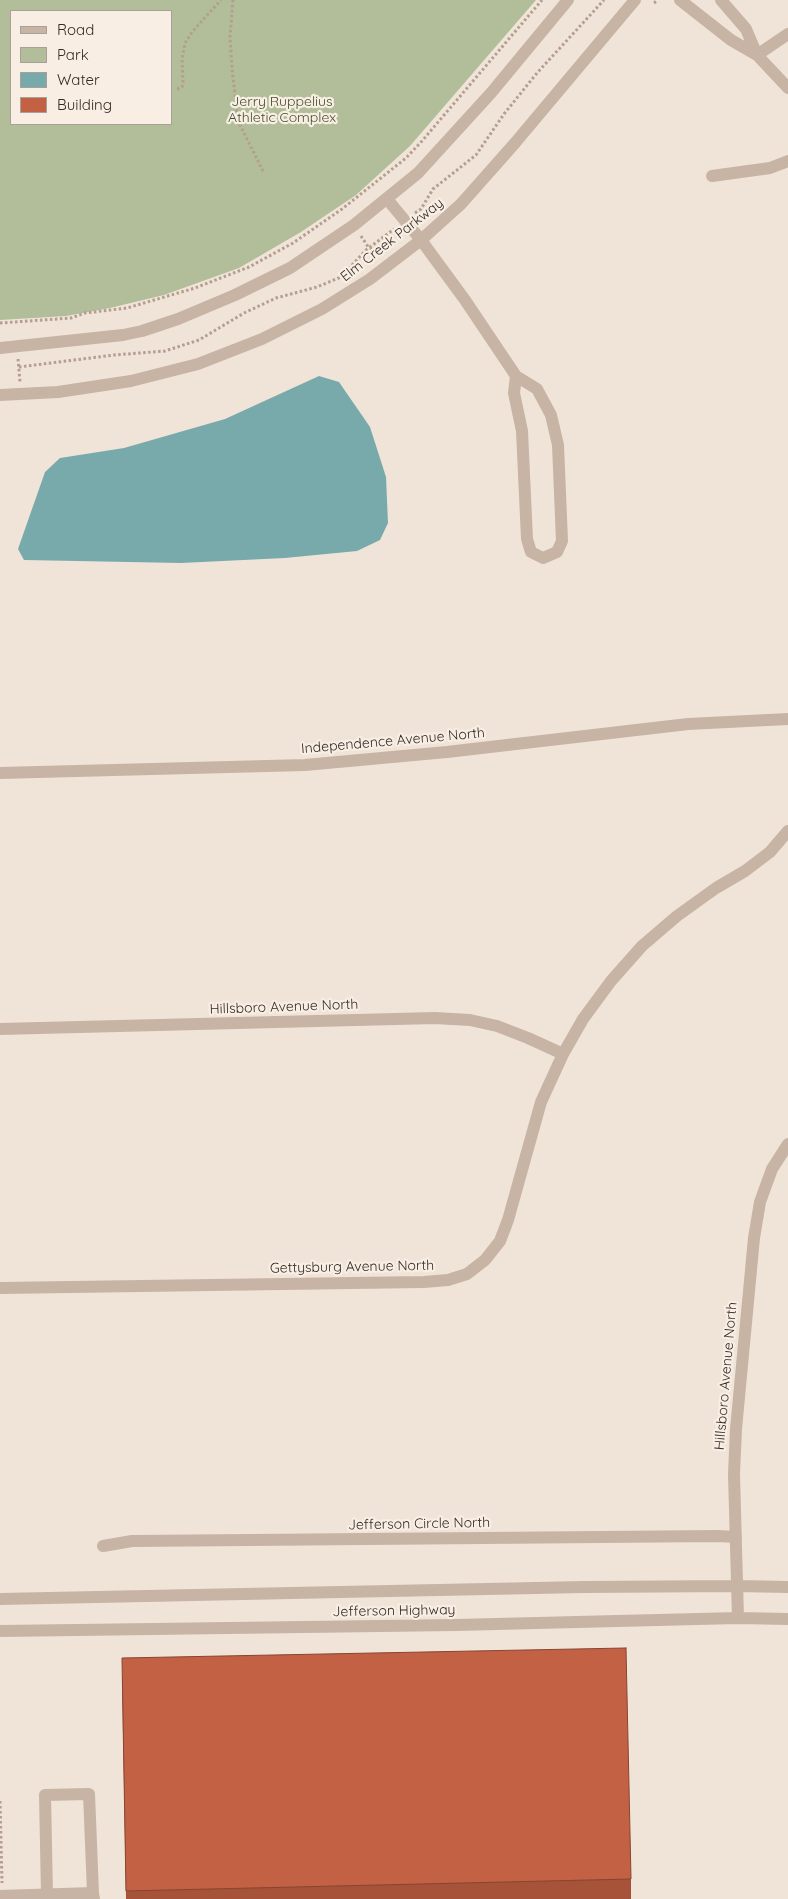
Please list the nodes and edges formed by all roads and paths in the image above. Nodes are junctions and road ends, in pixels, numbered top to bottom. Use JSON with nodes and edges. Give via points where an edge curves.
{"nodes":[{"id":1,"x":222,"y":0,"type":"edge"},
{"id":2,"x":233,"y":0,"type":"edge"},
{"id":3,"x":542,"y":0,"type":"edge"},
{"id":4,"x":568,"y":0,"type":"edge"},
{"id":5,"x":635,"y":0,"type":"edge"},
{"id":6,"x":680,"y":0,"type":"edge"},
{"id":7,"x":721,"y":0,"type":"edge"},
{"id":8,"x":788,"y":34,"type":"edge"},
{"id":9,"x":757,"y":55,"type":"junction"},
{"id":10,"x":788,"y":88,"type":"edge"},
{"id":11,"x":177,"y":89,"type":"dead end"},
{"id":12,"x":788,"y":161,"type":"edge"},
{"id":13,"x":263,"y":171,"type":"dead end"},
{"id":14,"x":712,"y":176,"type":"dead end"},
{"id":15,"x":387,"y":199,"type":"junction"},
{"id":16,"x":421,"y":240,"type":"junction"},
{"id":17,"x":0,"y":323,"type":"edge"},
{"id":18,"x":17,"y":347,"type":"junction"},
{"id":19,"x":0,"y":348,"type":"edge"},
{"id":20,"x":516,"y":376,"type":"junction"},
{"id":21,"x":21,"y":394,"type":"junction"},
{"id":22,"x":0,"y":395,"type":"edge"},
{"id":23,"x":788,"y":719,"type":"edge"},
{"id":24,"x":0,"y":773,"type":"edge"},
{"id":25,"x":788,"y":831,"type":"edge"},
{"id":26,"x":0,"y":1029,"type":"edge"},
{"id":27,"x":562,"y":1054,"type":"junction"},
{"id":28,"x":788,"y":1144,"type":"edge"},
{"id":29,"x":0,"y":1288,"type":"edge"},
{"id":30,"x":736,"y":1537,"type":"junction"},
{"id":31,"x":104,"y":1546,"type":"dead end"},
{"id":32,"x":737,"y":1586,"type":"junction"},
{"id":33,"x":788,"y":1587,"type":"edge"},
{"id":34,"x":0,"y":1599,"type":"edge"},
{"id":35,"x":738,"y":1618,"type":"junction"},
{"id":36,"x":788,"y":1620,"type":"edge"},
{"id":37,"x":0,"y":1631,"type":"edge"},
{"id":38,"x":0,"y":1801,"type":"edge"},
{"id":39,"x":47,"y":1895,"type":"junction"},
{"id":40,"x":1,"y":1896,"type":"edge"},
{"id":41,"x":94,"y":1896,"type":"edge"}],
"edges":[{"from":1,"to":11,"type":"path","via":[[185,43],[183,82]]},
{"from":2,"to":13,"type":"path","via":[[230,37],[237,112]]},
{"from":3,"to":17,"type":"path","via":[[406,158],[293,243],[249,267],[195,288],[127,308],[70,318]]},
{"from":4,"to":15,"type":"street","via":[[432,159]]},
{"from":5,"to":16,"type":"street","name":"Elm Creek Parkway","via":[[461,204]]},
{"from":6,"to":9,"type":"street"},
{"from":7,"to":9,"type":"street","via":[[746,28]]},
{"from":8,"to":9,"type":"street"},
{"from":9,"to":10,"type":"street"},
{"from":12,"to":14,"type":"street","via":[[770,168]]},
{"from":15,"to":16,"type":"street"},
{"from":15,"to":18,"type":"street","via":[[290,268],[178,319],[124,335]]},
{"from":16,"to":20,"type":"street"},
{"from":16,"to":21,"type":"street","name":"Elm Creek Parkway","via":[[370,279],[322,309],[262,339],[198,364],[131,381]]},
{"from":18,"to":19,"type":"street"},
{"from":18,"to":21,"type":"path"},
{"from":20,"to":20,"type":"street","via":[[514,393],[522,431],[527,539],[531,552],[543,558],[557,552],[562,540],[558,444],[552,415],[537,389]]},
{"from":21,"to":22,"type":"street","name":"Elm Creek Parkway"},
{"from":23,"to":24,"type":"street","name":"Independence Avenue North","via":[[688,724],[305,765]]},
{"from":25,"to":27,"type":"street","name":"Gettysburg Avenue North","via":[[770,852],[677,916],[642,946],[611,982]]},
{"from":26,"to":27,"type":"street","name":"Hillsboro Avenue North","via":[[444,1018],[497,1026]]},
{"from":27,"to":29,"type":"street","name":"Gettysburg Avenue North","via":[[540,1102],[500,1241],[485,1260],[467,1274],[424,1282]]},
{"from":28,"to":30,"type":"street","name":"Hillsboro Avenue North","via":[[772,1169],[760,1202],[754,1238],[736,1429]]},
{"from":30,"to":31,"type":"street","name":"Jefferson Circle North","via":[[140,1541]]},
{"from":30,"to":32,"type":"street","name":"Hillsboro Avenue North"},
{"from":32,"to":33,"type":"street","name":"Jefferson Highway"},
{"from":32,"to":34,"type":"street","name":"Jefferson Highway"},
{"from":32,"to":35,"type":"street","name":"Hillsboro Avenue North"},
{"from":35,"to":36,"type":"street","name":"Jefferson Highway"},
{"from":35,"to":37,"type":"street","name":"Jefferson Highway"},
{"from":38,"to":40,"type":"path"},
{"from":39,"to":40,"type":"street"},
{"from":39,"to":41,"type":"street"},
{"from":39,"to":41,"type":"street","via":[[45,1795],[89,1794]]}]}
